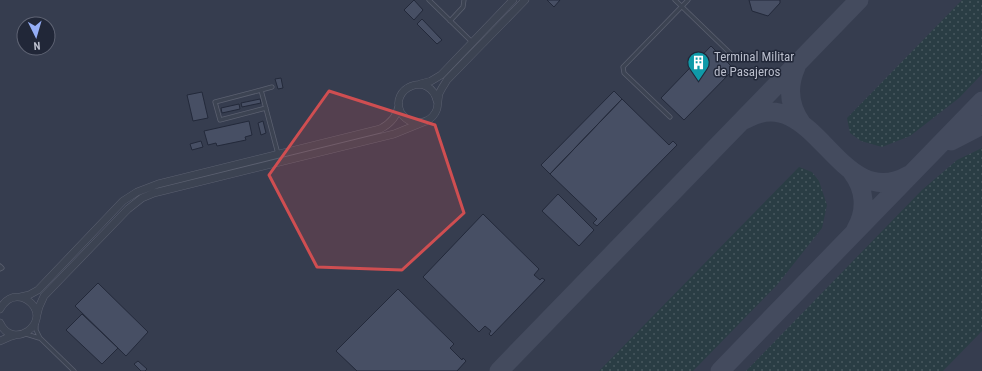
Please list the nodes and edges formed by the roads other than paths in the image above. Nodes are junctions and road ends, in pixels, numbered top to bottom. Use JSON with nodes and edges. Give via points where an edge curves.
{"nodes":[{"id":1,"x":429,"y":0,"type":"edge"},
{"id":2,"x":464,"y":0,"type":"edge"},
{"id":3,"x":514,"y":0,"type":"edge"},
{"id":4,"x":525,"y":0,"type":"edge"},
{"id":5,"x":675,"y":0,"type":"edge"},
{"id":6,"x":688,"y":0,"type":"edge"},
{"id":7,"x":682,"y":6,"type":"junction"},
{"id":8,"x":450,"y":21,"type":"junction"},
{"id":9,"x":472,"y":42,"type":"junction"},
{"id":10,"x":732,"y":55,"type":"dead end"},
{"id":11,"x":418,"y":84,"type":"junction"},
{"id":12,"x":272,"y":87,"type":"dead end"},
{"id":13,"x":261,"y":90,"type":"junction"},
{"id":14,"x":437,"y":101,"type":"junction"},
{"id":15,"x":399,"y":105,"type":"junction"},
{"id":16,"x":266,"y":108,"type":"junction"},
{"id":17,"x":670,"y":117,"type":"dead end"},
{"id":18,"x":426,"y":122,"type":"junction"},
{"id":19,"x":278,"y":154,"type":"junction"},
{"id":20,"x":0,"y":266,"type":"edge"},
{"id":21,"x":0,"y":269,"type":"edge"},
{"id":22,"x":20,"y":297,"type":"junction"},
{"id":23,"x":1,"y":305,"type":"edge"},
{"id":24,"x":36,"y":318,"type":"junction"},
{"id":25,"x":0,"y":323,"type":"edge"},
{"id":26,"x":20,"y":335,"type":"junction"},
{"id":27,"x":40,"y":338,"type":"junction"},
{"id":28,"x":0,"y":342,"type":"edge"},
{"id":29,"x":74,"y":371,"type":"edge"}],
"edges":[{"from":1,"to":8,"type":"lane"},
{"from":2,"to":8,"type":"lane","via":[[463,8]]},
{"from":3,"to":9,"type":"street"},
{"from":4,"to":14,"type":"street","via":[[447,80]]},
{"from":5,"to":7,"type":"lane"},
{"from":6,"to":7,"type":"lane"},
{"from":7,"to":10,"type":"lane"},
{"from":7,"to":17,"type":"lane","via":[[623,68],[624,73]]},
{"from":8,"to":9,"type":"lane"},
{"from":9,"to":11,"type":"street","via":[[438,77],[427,83]]},
{"from":11,"to":14,"type":"street","via":[[431,89]]},
{"from":11,"to":15,"type":"street","via":[[404,91]]},
{"from":12,"to":13,"type":"lane"},
{"from":13,"to":16,"type":"lane"},
{"from":13,"to":16,"type":"lane","via":[[215,102],[220,120]]},
{"from":14,"to":18,"type":"street","via":[[434,116]]},
{"from":15,"to":18,"type":"street","via":[[406,119],[416,123]]},
{"from":15,"to":19,"type":"street","via":[[395,117],[384,127]]},
{"from":16,"to":19,"type":"lane"},
{"from":18,"to":24,"type":"street","via":[[394,134],[161,191],[142,198],[128,209],[44,296]]},
{"from":19,"to":22,"type":"street","via":[[158,184],[137,192],[123,201],[38,290]]},
{"from":20,"to":21,"type":"lane"},
{"from":22,"to":23,"type":"street","via":[[8,299]]},
{"from":22,"to":24,"type":"street","via":[[30,302],[36,310]]},
{"from":24,"to":26,"type":"street","via":[[31,329]]},
{"from":24,"to":27,"type":"lane","via":[[36,330]]},
{"from":25,"to":26,"type":"street","via":[[8,332]]},
{"from":26,"to":27,"type":"lane"},
{"from":26,"to":28,"type":"street"},
{"from":27,"to":29,"type":"lane"}]}
